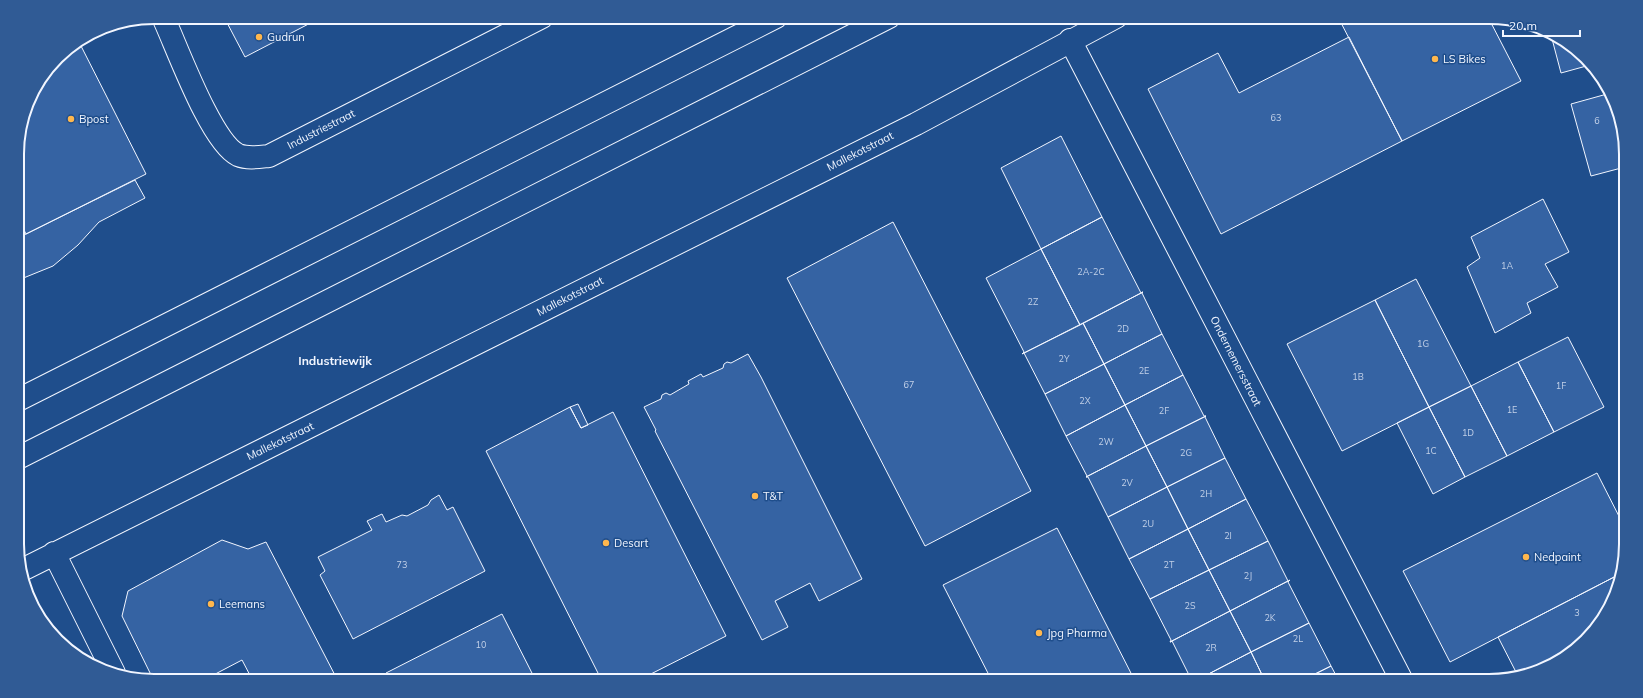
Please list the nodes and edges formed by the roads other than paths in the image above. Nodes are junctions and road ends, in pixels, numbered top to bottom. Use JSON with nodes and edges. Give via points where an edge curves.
{"nodes":[{"id":1,"x":166,"y":24,"type":"edge"},
{"id":2,"x":528,"y":24,"type":"edge"},
{"id":3,"x":762,"y":24,"type":"edge"},
{"id":4,"x":875,"y":24,"type":"edge"},
{"id":5,"x":1102,"y":24,"type":"edge"},
{"id":6,"x":1070,"y":40,"type":"junction"},
{"id":7,"x":24,"y":397,"type":"edge"},
{"id":8,"x":24,"y":455,"type":"edge"},
{"id":9,"x":54,"y":553,"type":"junction"},
{"id":10,"x":26,"y":568,"type":"edge"},
{"id":11,"x":111,"y":667,"type":"edge"},
{"id":12,"x":1398,"y":674,"type":"edge"}],
"edges":[{"from":1,"to":2,"type":"main road","name":"Industriestraat","via":[[208,117],[219,135],[228,148],[239,156],[254,158],[268,156]]},
{"from":3,"to":7,"type":"main road"},
{"from":4,"to":8,"type":"main road"},
{"from":5,"to":6,"type":"main road","name":"Mallekotstraat"},
{"from":6,"to":9,"type":"main road","name":"Mallekotstraat","via":[[916,124]]},
{"from":6,"to":12,"type":"main road","name":"Ondernemersstraat"},
{"from":9,"to":10,"type":"main road","name":"Mallekotstraat"},
{"from":9,"to":11,"type":"main road"}]}
